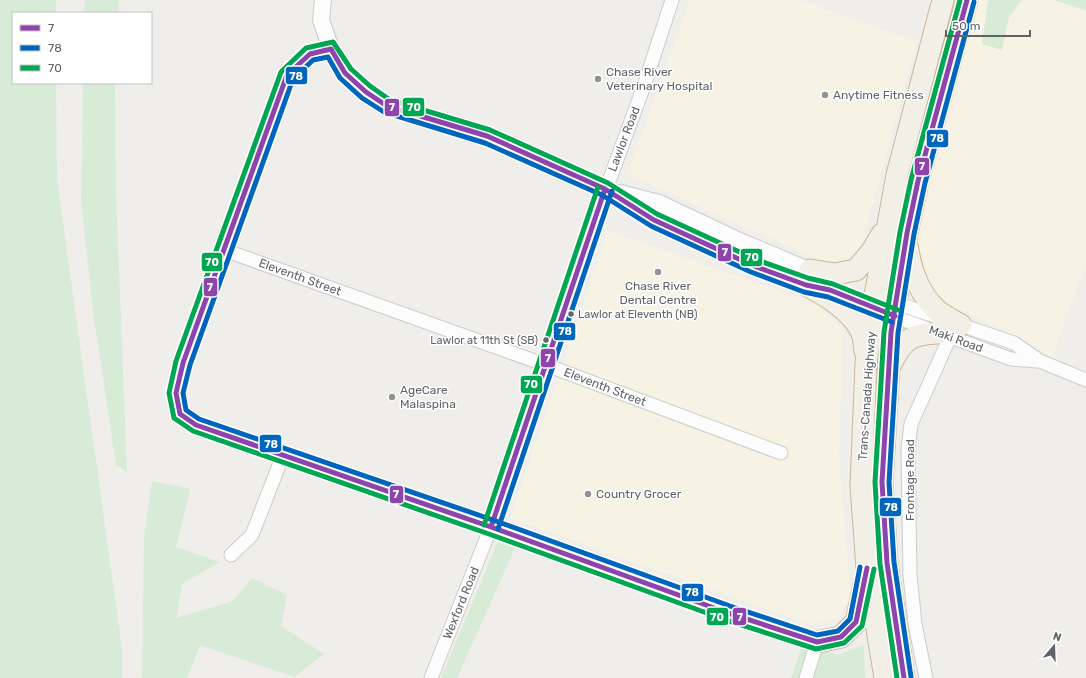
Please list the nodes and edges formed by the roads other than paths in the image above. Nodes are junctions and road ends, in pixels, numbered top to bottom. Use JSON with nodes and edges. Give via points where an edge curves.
{"nodes":[{"id":1,"x":323,"y":0,"type":"edge"},
{"id":2,"x":672,"y":0,"type":"edge"},
{"id":3,"x":943,"y":0,"type":"edge"},
{"id":4,"x":967,"y":0,"type":"edge"},
{"id":5,"x":331,"y":49,"type":"junction"},
{"id":6,"x":605,"y":189,"type":"junction"},
{"id":7,"x":886,"y":229,"type":"junction"},
{"id":8,"x":907,"y":233,"type":"junction"},
{"id":9,"x":224,"y":250,"type":"junction"},
{"id":10,"x":808,"y":278,"type":"junction"},
{"id":11,"x":874,"y":302,"type":"junction"},
{"id":12,"x":895,"y":310,"type":"junction"},
{"id":13,"x":949,"y":331,"type":"junction"},
{"id":14,"x":866,"y":363,"type":"junction"},
{"id":15,"x":546,"y":365,"type":"junction"},
{"id":16,"x":889,"y":368,"type":"junction"},
{"id":17,"x":1086,"y":380,"type":"edge"},
{"id":18,"x":781,"y":453,"type":"dead end"},
{"id":19,"x":283,"y":455,"type":"junction"},
{"id":20,"x":491,"y":527,"type":"junction"},
{"id":21,"x":231,"y":555,"type":"dead end"},
{"id":22,"x":867,"y":568,"type":"junction"},
{"id":23,"x":817,"y":642,"type":"junction"},
{"id":24,"x":431,"y":678,"type":"edge"},
{"id":25,"x":806,"y":678,"type":"edge"},
{"id":26,"x":885,"y":678,"type":"edge"},
{"id":27,"x":904,"y":678,"type":"edge"},
{"id":28,"x":926,"y":678,"type":"edge"}],
"edges":[{"from":1,"to":5,"type":"street","via":[[321,20]]},
{"from":2,"to":6,"type":"street","name":"Lawlor Road","via":[[645,83]]},
{"from":3,"to":7,"type":"highway","name":"Trans-Canada Highway","via":[[896,175]]},
{"from":4,"to":8,"type":"highway","name":"Trans-Canada Highway","via":[[934,119]]},
{"from":5,"to":6,"type":"street","via":[[345,73],[366,92],[388,106],[487,136]]},
{"from":5,"to":9,"type":"street","via":[[310,54],[287,75]]},
{"from":6,"to":10,"type":"street","via":[[654,220],[754,266]]},
{"from":6,"to":15,"type":"street","name":"Lawlor Road"},
{"from":7,"to":10,"type":"highway","via":[[856,270]]},
{"from":7,"to":11,"type":"highway","name":"Trans-Canada Highway"},
{"from":8,"to":12,"type":"highway","name":"Trans-Canada Highway"},
{"from":8,"to":13,"type":"highway","via":[[910,264],[921,291],[939,312]]},
{"from":9,"to":15,"type":"street","name":"Eleventh Street"},
{"from":9,"to":19,"type":"street","via":[[183,363],[176,393],[180,414],[196,425]]},
{"from":10,"to":11,"type":"street","via":[[830,290]]},
{"from":10,"to":14,"type":"highway","via":[[850,316],[862,335]]},
{"from":11,"to":12,"type":"street"},
{"from":11,"to":14,"type":"highway","name":"Trans-Canada Highway"},
{"from":12,"to":13,"type":"street","name":"Maki Road"},
{"from":12,"to":13,"type":"street","name":"Maki Road"},
{"from":12,"to":16,"type":"highway","name":"Trans-Canada Highway"},
{"from":13,"to":16,"type":"highway","via":[[919,333],[904,342]]},
{"from":13,"to":17,"type":"street","name":"Maki Road","via":[[1014,343],[1040,361]]},
{"from":13,"to":28,"type":"street","name":"Frontage Road","via":[[911,424],[908,450],[910,575],[915,624]]},
{"from":14,"to":22,"type":"highway","name":"Trans-Canada Highway","via":[[861,486]]},
{"from":15,"to":18,"type":"street","name":"Eleventh Street"},
{"from":15,"to":20,"type":"street","name":"Lawlor Road"},
{"from":16,"to":27,"type":"highway","name":"Trans-Canada Highway","via":[[882,482],[887,563]]},
{"from":19,"to":20,"type":"street"},
{"from":19,"to":21,"type":"street","via":[[252,535]]},
{"from":20,"to":23,"type":"street","via":[[728,613]]},
{"from":20,"to":24,"type":"street","name":"Wexford Road"},
{"from":22,"to":23,"type":"highway","via":[[856,622],[841,637]]},
{"from":22,"to":26,"type":"highway","name":"Trans-Canada Highway"},
{"from":23,"to":25,"type":"street"}]}
